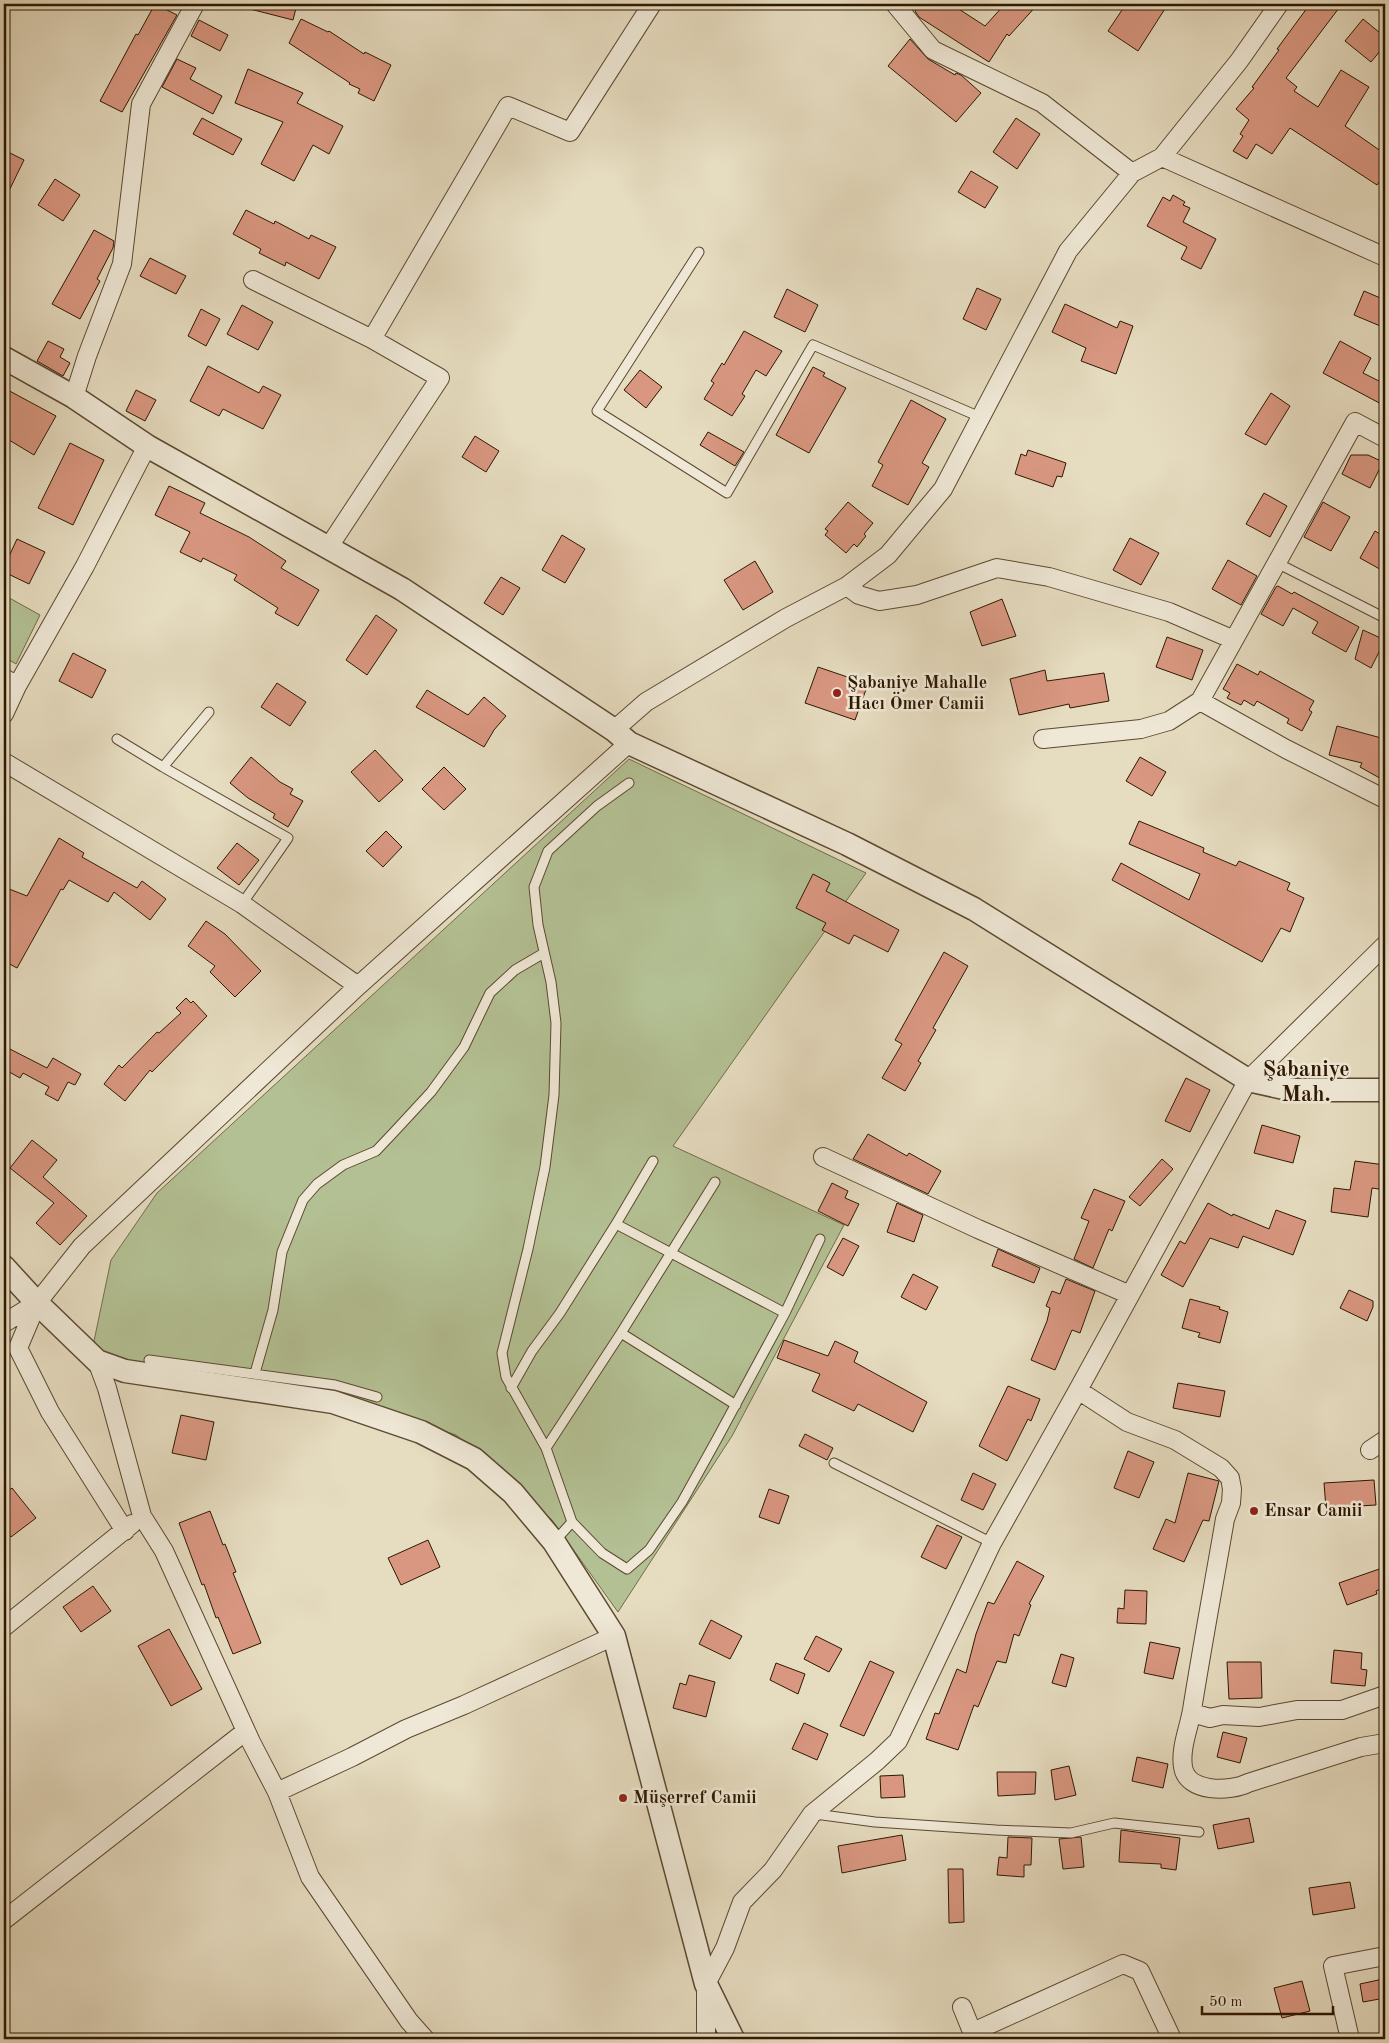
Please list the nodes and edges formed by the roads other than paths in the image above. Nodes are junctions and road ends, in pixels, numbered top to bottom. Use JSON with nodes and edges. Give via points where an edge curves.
{"nodes":[{"id":1,"x":195,"y":4,"type":"edge"},
{"id":2,"x":652,"y":4,"type":"edge"},
{"id":3,"x":895,"y":4,"type":"edge"},
{"id":4,"x":1279,"y":4,"type":"edge"},
{"id":5,"x":1162,"y":157,"type":"junction"},
{"id":6,"x":1132,"y":173,"type":"junction"},
{"id":7,"x":700,"y":252,"type":"dead end"},
{"id":8,"x":1385,"y":257,"type":"edge"},
{"id":9,"x":253,"y":280,"type":"dead end"},
{"id":10,"x":372,"y":339,"type":"junction"},
{"id":11,"x":4,"y":358,"type":"edge"},
{"id":12,"x":74,"y":398,"type":"junction"},
{"id":13,"x":980,"y":417,"type":"junction"},
{"id":14,"x":1385,"y":438,"type":"edge"},
{"id":15,"x":147,"y":446,"type":"junction"},
{"id":16,"x":328,"y":548,"type":"junction"},
{"id":17,"x":1278,"y":562,"type":"junction"},
{"id":18,"x":847,"y":586,"type":"junction"},
{"id":19,"x":1385,"y":618,"type":"edge"},
{"id":20,"x":1234,"y":640,"type":"junction"},
{"id":21,"x":10,"y":682,"type":"edge"},
{"id":22,"x":1200,"y":701,"type":"junction"},
{"id":23,"x":209,"y":712,"type":"dead end"},
{"id":24,"x":4,"y":714,"type":"edge"},
{"id":25,"x":622,"y":736,"type":"junction"},
{"id":26,"x":118,"y":739,"type":"dead end"},
{"id":27,"x":1043,"y":739,"type":"dead end"},
{"id":28,"x":4,"y":762,"type":"edge"},
{"id":29,"x":163,"y":767,"type":"junction"},
{"id":30,"x":629,"y":783,"type":"dead end"},
{"id":31,"x":1385,"y":800,"type":"edge"},
{"id":32,"x":242,"y":904,"type":"junction"},
{"id":33,"x":1385,"y":945,"type":"edge"},
{"id":34,"x":544,"y":953,"type":"junction"},
{"id":35,"x":358,"y":986,"type":"junction"},
{"id":36,"x":1248,"y":1080,"type":"junction"},
{"id":37,"x":1385,"y":1090,"type":"edge"},
{"id":38,"x":823,"y":1157,"type":"dead end"},
{"id":39,"x":653,"y":1161,"type":"dead end"},
{"id":40,"x":716,"y":1182,"type":"dead end"},
{"id":41,"x":616,"y":1224,"type":"junction"},
{"id":42,"x":820,"y":1239,"type":"dead end"},
{"id":43,"x":672,"y":1253,"type":"junction"},
{"id":44,"x":4,"y":1268,"type":"edge"},
{"id":45,"x":1130,"y":1295,"type":"junction"},
{"id":46,"x":37,"y":1303,"type":"junction"},
{"id":47,"x":785,"y":1313,"type":"junction"},
{"id":48,"x":4,"y":1323,"type":"edge"},
{"id":49,"x":621,"y":1333,"type":"junction"},
{"id":50,"x":149,"y":1360,"type":"dead end"},
{"id":51,"x":97,"y":1361,"type":"junction"},
{"id":52,"x":255,"y":1374,"type":"junction"},
{"id":53,"x":511,"y":1388,"type":"junction"},
{"id":54,"x":1078,"y":1390,"type":"junction"},
{"id":55,"x":376,"y":1397,"type":"dead end"},
{"id":56,"x":736,"y":1405,"type":"junction"},
{"id":57,"x":1385,"y":1440,"type":"edge"},
{"id":58,"x":546,"y":1448,"type":"junction"},
{"id":59,"x":1370,"y":1450,"type":"dead end"},
{"id":60,"x":834,"y":1463,"type":"dead end"},
{"id":61,"x":142,"y":1516,"type":"junction"},
{"id":62,"x":572,"y":1522,"type":"junction"},
{"id":63,"x":125,"y":1531,"type":"junction"},
{"id":64,"x":554,"y":1542,"type":"junction"},
{"id":65,"x":992,"y":1543,"type":"junction"},
{"id":66,"x":4,"y":1627,"type":"edge"},
{"id":67,"x":614,"y":1636,"type":"junction"},
{"id":68,"x":1385,"y":1695,"type":"edge"},
{"id":69,"x":1192,"y":1712,"type":"junction"},
{"id":70,"x":246,"y":1730,"type":"junction"},
{"id":71,"x":1385,"y":1743,"type":"edge"},
{"id":72,"x":277,"y":1792,"type":"junction"},
{"id":73,"x":812,"y":1814,"type":"junction"},
{"id":74,"x":1199,"y":1832,"type":"dead end"},
{"id":75,"x":4,"y":1920,"type":"edge"},
{"id":76,"x":1385,"y":1956,"type":"edge"},
{"id":77,"x":706,"y":1984,"type":"junction"},
{"id":78,"x":962,"y":2007,"type":"dead end"},
{"id":79,"x":974,"y":2036,"type":"edge"},
{"id":80,"x":424,"y":2039,"type":"edge"},
{"id":81,"x":706,"y":2039,"type":"edge"},
{"id":82,"x":733,"y":2039,"type":"edge"},
{"id":83,"x":1172,"y":2039,"type":"edge"},
{"id":84,"x":1350,"y":2039,"type":"edge"}],
"edges":[{"from":1,"to":12,"type":"street","via":[[142,104],[122,264]]},
{"from":2,"to":10,"type":"street","via":[[570,132],[508,106]]},
{"from":3,"to":6,"type":"street","via":[[933,50],[1042,103]]},
{"from":4,"to":5,"type":"street","via":[[1239,61]]},
{"from":5,"to":6,"type":"street"},
{"from":5,"to":8,"type":"street"},
{"from":6,"to":13,"type":"street","via":[[1068,251]]},
{"from":7,"to":13,"type":"lane","via":[[597,411],[726,493],[813,345]]},
{"from":9,"to":10,"type":"street"},
{"from":10,"to":16,"type":"street","via":[[440,378]]},
{"from":11,"to":12,"type":"street"},
{"from":12,"to":15,"type":"street"},
{"from":13,"to":18,"type":"street","via":[[943,489],[888,556]]},
{"from":14,"to":17,"type":"street","via":[[1355,422]]},
{"from":15,"to":16,"type":"street"},
{"from":15,"to":21,"type":"street","via":[[85,566]]},
{"from":16,"to":25,"type":"street","via":[[402,589]]},
{"from":17,"to":19,"type":"lane"},
{"from":17,"to":20,"type":"street"},
{"from":18,"to":20,"type":"street","via":[[859,595],[879,601],[917,595],[997,568],[1049,577],[1169,612]]},
{"from":18,"to":25,"type":"street","via":[[786,618],[646,702]]},
{"from":20,"to":22,"type":"street"},
{"from":21,"to":24,"type":"street"},
{"from":22,"to":27,"type":"street","via":[[1169,721],[1141,730]]},
{"from":22,"to":31,"type":"street"},
{"from":23,"to":29,"type":"lane"},
{"from":25,"to":35,"type":"street"},
{"from":25,"to":36,"type":"street","via":[[974,909]]},
{"from":26,"to":29,"type":"lane"},
{"from":28,"to":32,"type":"street"},
{"from":29,"to":32,"type":"lane","via":[[288,838]]},
{"from":30,"to":34,"type":"lane","via":[[597,806],[548,851],[534,887]]},
{"from":32,"to":35,"type":"street"},
{"from":33,"to":36,"type":"street"},
{"from":34,"to":52,"type":"lane","via":[[515,970],[490,993],[464,1046],[431,1092],[376,1151],[343,1165],[317,1184],[303,1200],[282,1252],[273,1310]]},
{"from":34,"to":53,"type":"lane","via":[[556,1023],[554,1095],[545,1167],[502,1353]]},
{"from":35,"to":46,"type":"street","via":[[82,1246]]},
{"from":36,"to":37,"type":"street","via":[[1293,1090]]},
{"from":36,"to":45,"type":"street"},
{"from":38,"to":45,"type":"street","via":[[978,1230]]},
{"from":39,"to":41,"type":"lane"},
{"from":40,"to":43,"type":"lane"},
{"from":41,"to":43,"type":"lane"},
{"from":41,"to":53,"type":"lane"},
{"from":42,"to":47,"type":"lane"},
{"from":43,"to":47,"type":"lane"},
{"from":43,"to":49,"type":"lane"},
{"from":44,"to":46,"type":"street"},
{"from":45,"to":54,"type":"street"},
{"from":46,"to":48,"type":"street"},
{"from":46,"to":51,"type":"street"},
{"from":46,"to":63,"type":"street","via":[[18,1348],[50,1412]]},
{"from":47,"to":56,"type":"lane"},
{"from":49,"to":56,"type":"lane"},
{"from":49,"to":58,"type":"lane"},
{"from":50,"to":52,"type":"lane"},
{"from":51,"to":61,"type":"street"},
{"from":51,"to":64,"type":"street","via":[[125,1371],[333,1402],[421,1432],[474,1459],[512,1494]]},
{"from":52,"to":55,"type":"lane","via":[[335,1385]]},
{"from":53,"to":58,"type":"lane"},
{"from":54,"to":65,"type":"street"},
{"from":54,"to":69,"type":"street","via":[[1127,1422],[1175,1440],[1221,1468],[1230,1478],[1231,1503],[1225,1519]]},
{"from":56,"to":62,"type":"lane","via":[[682,1502],[649,1550],[627,1569],[602,1553]]},
{"from":57,"to":59,"type":"street"},
{"from":58,"to":62,"type":"lane"},
{"from":60,"to":65,"type":"lane"},
{"from":61,"to":63,"type":"street"},
{"from":61,"to":70,"type":"street","via":[[164,1551]]},
{"from":62,"to":64,"type":"lane"},
{"from":63,"to":66,"type":"street"},
{"from":64,"to":67,"type":"street"},
{"from":65,"to":73,"type":"street","via":[[898,1741]]},
{"from":67,"to":72,"type":"street","via":[[406,1729]]},
{"from":67,"to":77,"type":"street"},
{"from":68,"to":69,"type":"street","via":[[1342,1710],[1297,1710],[1259,1717],[1223,1715],[1210,1718]]},
{"from":69,"to":71,"type":"street","via":[[1183,1752],[1183,1768],[1187,1778],[1212,1788],[1239,1787],[1361,1746]]},
{"from":70,"to":72,"type":"street"},
{"from":70,"to":75,"type":"street"},
{"from":72,"to":80,"type":"street","via":[[310,1878]]},
{"from":73,"to":74,"type":"lane","via":[[875,1822],[996,1830],[1071,1833],[1114,1823]]},
{"from":73,"to":77,"type":"street","via":[[773,1870],[742,1902],[725,1948]]},
{"from":76,"to":84,"type":"street","via":[[1333,1966]]},
{"from":77,"to":81,"type":"street"},
{"from":77,"to":82,"type":"street"},
{"from":78,"to":79,"type":"street"},
{"from":79,"to":83,"type":"street","via":[[1122,1964],[1140,1972]]}]}
